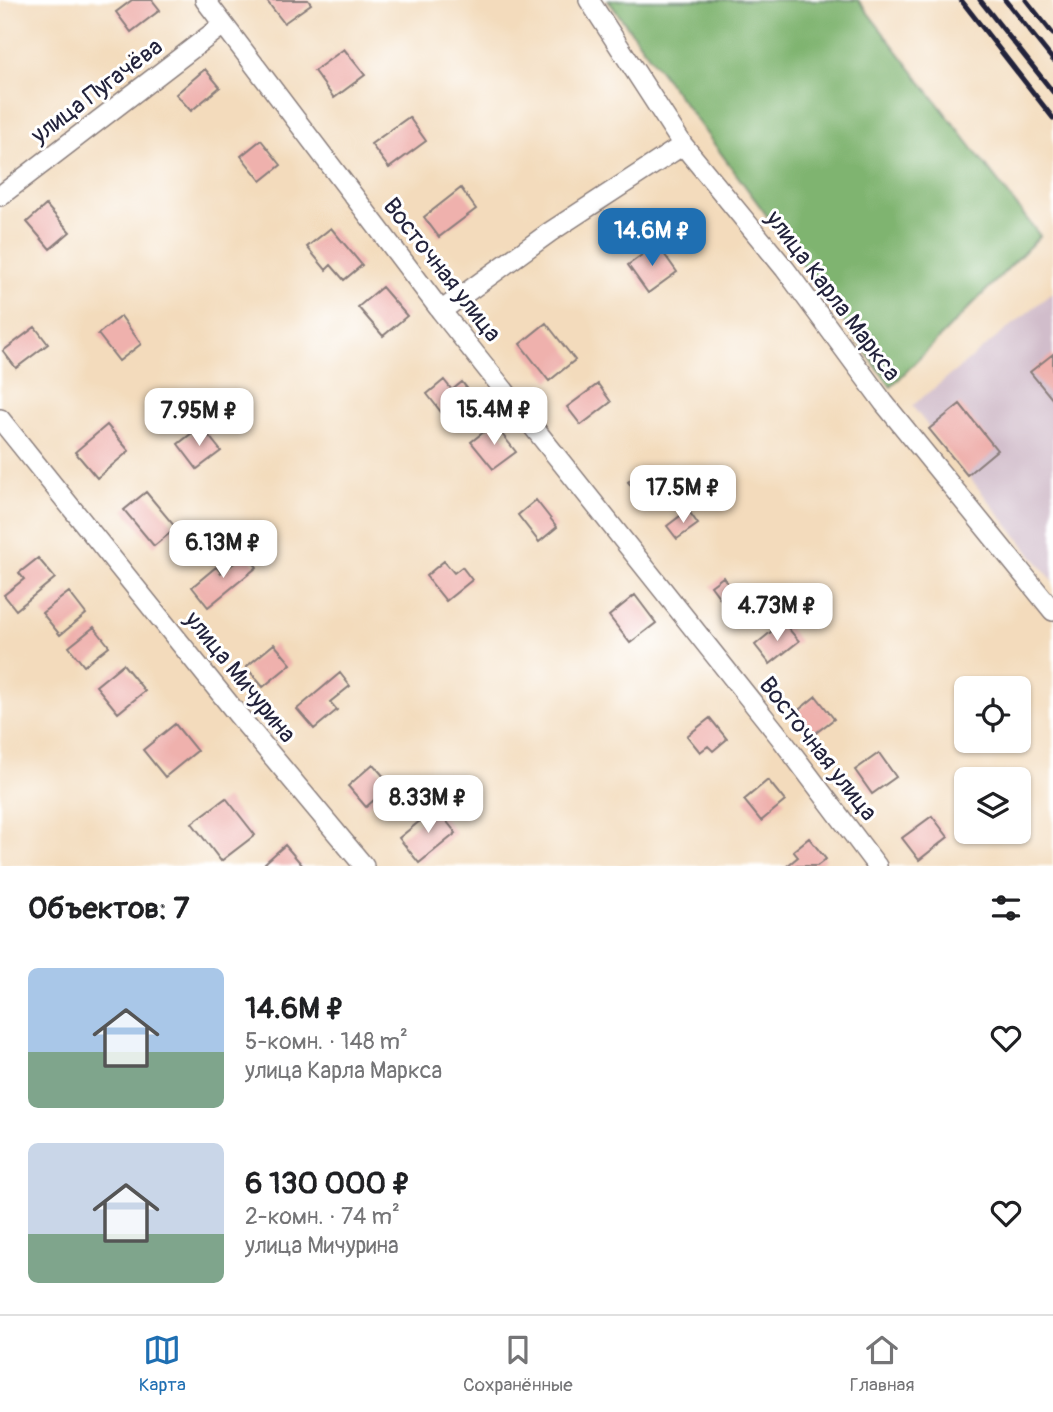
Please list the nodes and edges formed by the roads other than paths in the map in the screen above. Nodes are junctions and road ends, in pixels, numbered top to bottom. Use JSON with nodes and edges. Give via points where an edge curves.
{"nodes":[{"id":1,"x":205,"y":0,"type":"edge"},
{"id":2,"x":589,"y":0,"type":"edge"},
{"id":3,"x":223,"y":25,"type":"junction"},
{"id":4,"x":683,"y":145,"type":"junction"},
{"id":5,"x":0,"y":196,"type":"edge"},
{"id":6,"x":441,"y":311,"type":"junction"},
{"id":7,"x":0,"y":419,"type":"edge"},
{"id":8,"x":1053,"y":611,"type":"edge"},
{"id":9,"x":364,"y":866,"type":"edge"},
{"id":10,"x":877,"y":866,"type":"edge"}],
"edges":[{"from":1,"to":3,"type":"street","name":"Восточная улица"},
{"from":2,"to":4,"type":"street","name":"улица Карла Маркса"},
{"from":3,"to":5,"type":"street","name":"улица Пугачёва"},
{"from":3,"to":6,"type":"street","name":"Восточная улица"},
{"from":4,"to":6,"type":"street"},
{"from":4,"to":8,"type":"street","name":"улица Карла Маркса"},
{"from":6,"to":10,"type":"street","name":"Восточная улица"},
{"from":7,"to":9,"type":"street","name":"улица Мичурина"}]}
